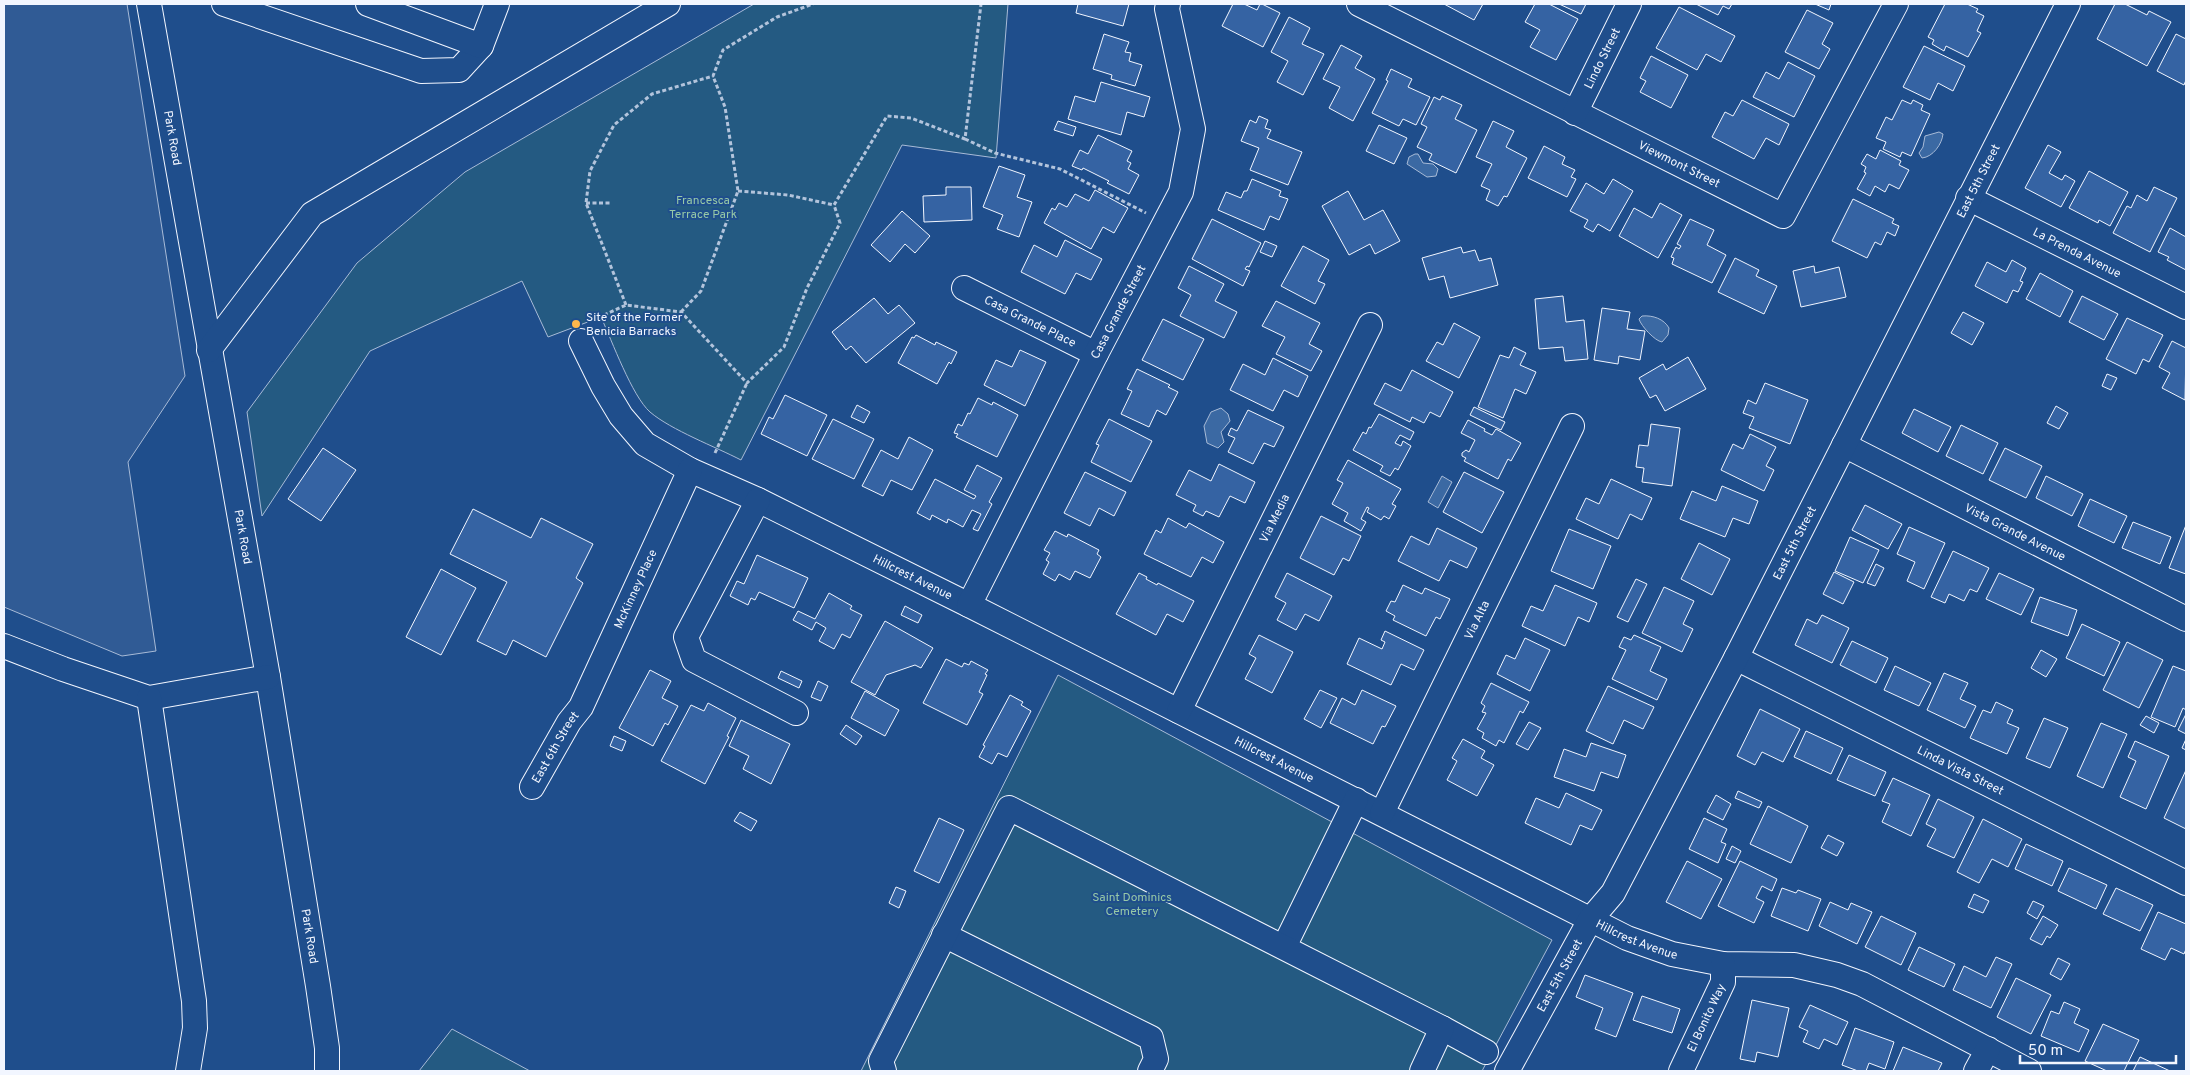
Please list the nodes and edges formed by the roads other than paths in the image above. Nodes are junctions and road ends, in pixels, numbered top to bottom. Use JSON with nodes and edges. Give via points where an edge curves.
{"nodes":[{"id":1,"x":149,"y":4,"type":"edge"},
{"id":2,"x":224,"y":4,"type":"edge"},
{"id":3,"x":368,"y":4,"type":"edge"},
{"id":4,"x":498,"y":4,"type":"edge"},
{"id":5,"x":668,"y":4,"type":"edge"},
{"id":6,"x":1168,"y":4,"type":"edge"},
{"id":7,"x":1629,"y":4,"type":"edge"},
{"id":8,"x":1896,"y":4,"type":"edge"},
{"id":9,"x":2068,"y":4,"type":"edge"},
{"id":10,"x":1362,"y":5,"type":"edge"},
{"id":11,"x":481,"y":46,"type":"junction"},
{"id":12,"x":1575,"y":113,"type":"junction"},
{"id":13,"x":1968,"y":198,"type":"junction"},
{"id":14,"x":964,"y":288,"type":"dead end"},
{"id":15,"x":2186,"y":307,"type":"edge"},
{"id":16,"x":1370,"y":325,"type":"dead end"},
{"id":17,"x":581,"y":341,"type":"dead end"},
{"id":18,"x":209,"y":350,"type":"junction"},
{"id":19,"x":1096,"y":354,"type":"junction"},
{"id":20,"x":1572,"y":426,"type":"dead end"},
{"id":21,"x":1844,"y":445,"type":"junction"},
{"id":22,"x":690,"y":470,"type":"junction"},
{"id":23,"x":758,"y":500,"type":"junction"},
{"id":24,"x":969,"y":605,"type":"junction"},
{"id":25,"x":2186,"y":619,"type":"edge"},
{"id":26,"x":4,"y":646,"type":"edge"},
{"id":27,"x":1736,"y":658,"type":"junction"},
{"id":28,"x":268,"y":678,"type":"junction"},
{"id":29,"x":149,"y":698,"type":"junction"},
{"id":30,"x":581,"y":707,"type":"joint"},
{"id":31,"x":1179,"y":711,"type":"junction"},
{"id":32,"x":796,"y":712,"type":"dead end"},
{"id":33,"x":532,"y":787,"type":"dead end"},
{"id":34,"x":1356,"y":800,"type":"junction"},
{"id":35,"x":1382,"y":813,"type":"junction"},
{"id":36,"x":2186,"y":883,"type":"edge"},
{"id":37,"x":1590,"y":920,"type":"junction"},
{"id":38,"x":944,"y":935,"type":"junction"},
{"id":39,"x":1284,"y":947,"type":"junction"},
{"id":40,"x":1724,"y":964,"type":"junction"},
{"id":41,"x":1442,"y":1028,"type":"junction"},
{"id":42,"x":1988,"y":1050,"type":"junction"},
{"id":43,"x":1486,"y":1052,"type":"dead end"},
{"id":44,"x":188,"y":1071,"type":"edge"},
{"id":45,"x":327,"y":1071,"type":"edge"},
{"id":46,"x":884,"y":1071,"type":"edge"},
{"id":47,"x":1150,"y":1071,"type":"edge"},
{"id":48,"x":1422,"y":1071,"type":"edge"},
{"id":49,"x":1507,"y":1071,"type":"edge"},
{"id":50,"x":1681,"y":1071,"type":"edge"},
{"id":51,"x":1976,"y":1071,"type":"edge"},
{"id":52,"x":2029,"y":1071,"type":"edge"}],
"edges":[{"from":1,"to":18,"type":"street","name":"Park Road"},
{"from":2,"to":11,"type":"street","via":[[421,72],[459,70]]},
{"from":3,"to":11,"type":"street"},
{"from":4,"to":11,"type":"street"},
{"from":5,"to":18,"type":"street","via":[[312,214]]},
{"from":6,"to":19,"type":"street","name":"Casa Grande Street","via":[[1193,129],[1181,192]]},
{"from":7,"to":12,"type":"street","name":"Lindo Street"},
{"from":8,"to":12,"type":"street","name":"Viewmont Street","via":[[1783,216]]},
{"from":9,"to":13,"type":"street","name":"East 5th Street"},
{"from":10,"to":12,"type":"street","name":"Viewmont Street"},
{"from":13,"to":15,"type":"street","name":"La Prenda Avenue"},
{"from":13,"to":21,"type":"street","name":"East 5th Street"},
{"from":14,"to":19,"type":"street","name":"Casa Grande Place"},
{"from":16,"to":31,"type":"street","name":"Via Media"},
{"from":17,"to":22,"type":"street","name":"Hillcrest Avenue","via":[[621,416],[645,444]]},
{"from":18,"to":28,"type":"street","name":"Park Road"},
{"from":19,"to":24,"type":"street","name":"Casa Grande Street"},
{"from":20,"to":35,"type":"street","name":"Via Alta"},
{"from":21,"to":25,"type":"street","name":"Vista Grande Avenue"},
{"from":21,"to":27,"type":"street","name":"East 5th Street"},
{"from":22,"to":23,"type":"street","name":"Hillcrest Avenue"},
{"from":22,"to":30,"type":"street","name":"McKinney Place"},
{"from":23,"to":24,"type":"street","name":"Hillcrest Avenue"},
{"from":23,"to":32,"type":"street","via":[[686,637],[694,660]]},
{"from":24,"to":31,"type":"street","name":"Hillcrest Avenue"},
{"from":26,"to":29,"type":"street","via":[[63,670]]},
{"from":27,"to":36,"type":"street","name":"Linda Vista Street"},
{"from":27,"to":37,"type":"street","name":"East 5th Street","via":[[1613,893]]},
{"from":28,"to":29,"type":"street"},
{"from":28,"to":45,"type":"street","name":"Park Road","via":[[318,986]]},
{"from":29,"to":44,"type":"street","via":[[194,1001],[195,1028]]},
{"from":30,"to":33,"type":"street","name":"East 6th Street","via":[[568,722]]},
{"from":31,"to":34,"type":"street","name":"Hillcrest Avenue"},
{"from":34,"to":35,"type":"street","name":"Hillcrest Avenue"},
{"from":34,"to":39,"type":"street"},
{"from":35,"to":37,"type":"street","name":"Hillcrest Avenue"},
{"from":37,"to":40,"type":"street","name":"Hillcrest Avenue","via":[[1672,954]]},
{"from":37,"to":49,"type":"street","name":"East 5th Street"},
{"from":38,"to":39,"type":"street","via":[[1009,808]]},
{"from":38,"to":46,"type":"street","via":[[881,1061]]},
{"from":38,"to":47,"type":"street","via":[[1151,1038],[1156,1059]]},
{"from":39,"to":41,"type":"street"},
{"from":40,"to":42,"type":"street","name":"Hillcrest Avenue","via":[[1794,965],[1837,975],[1862,984]]},
{"from":40,"to":50,"type":"street","name":"El Bonito Way","via":[[1723,982]]},
{"from":41,"to":43,"type":"street"},
{"from":41,"to":48,"type":"street"},
{"from":42,"to":51,"type":"street"},
{"from":42,"to":52,"type":"street","name":"Hillcrest Avenue"}]}
